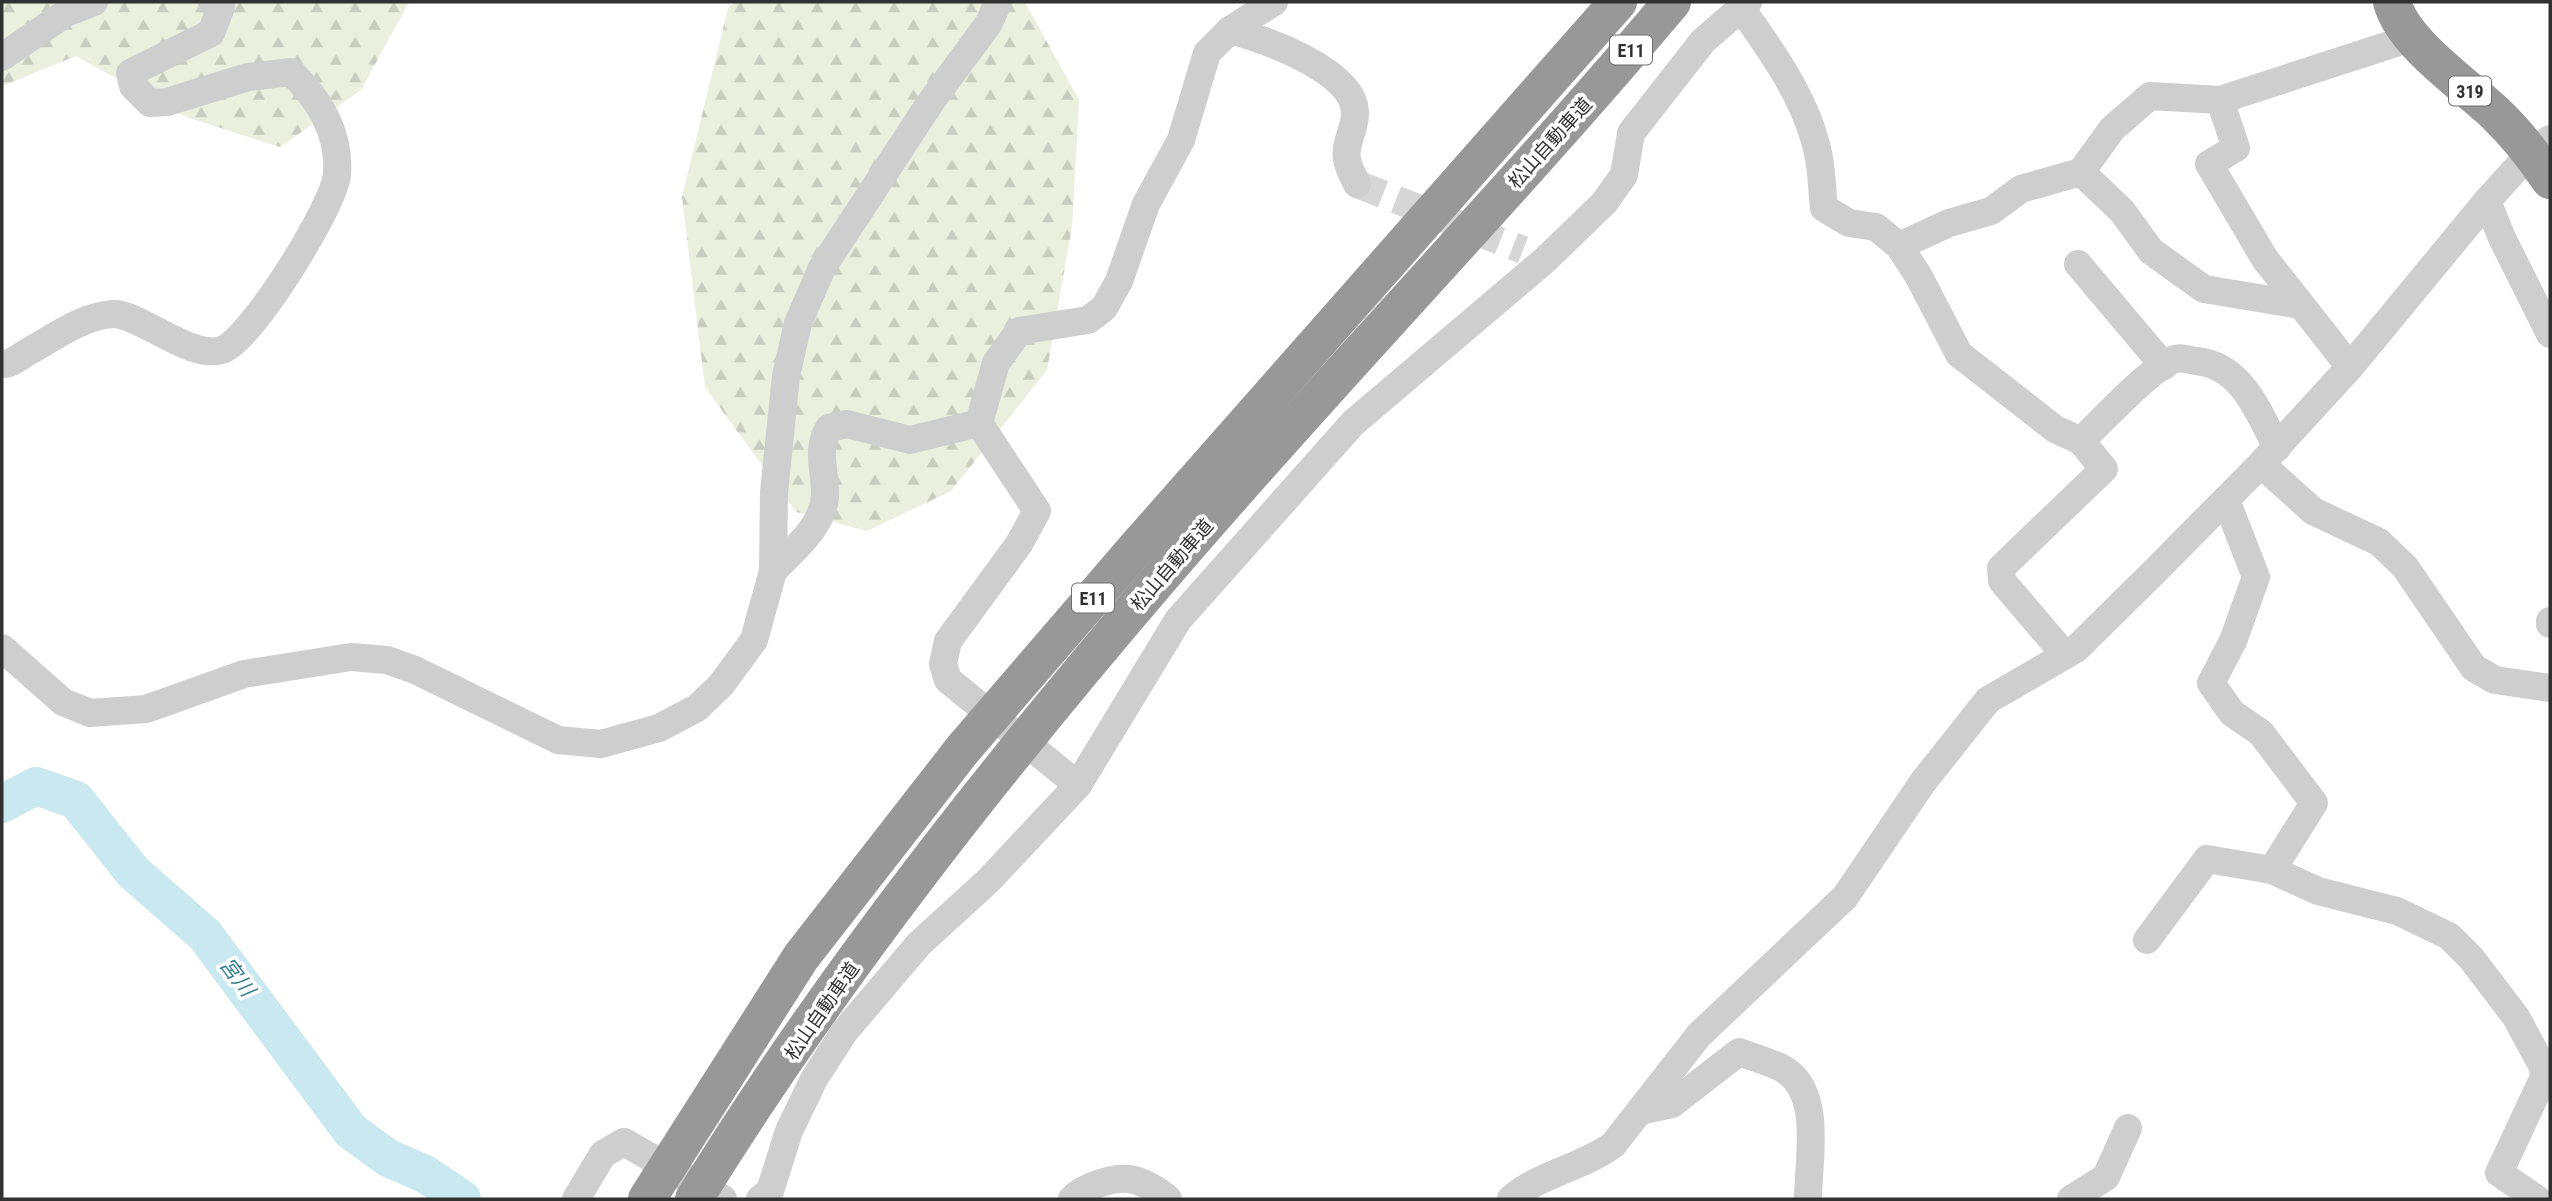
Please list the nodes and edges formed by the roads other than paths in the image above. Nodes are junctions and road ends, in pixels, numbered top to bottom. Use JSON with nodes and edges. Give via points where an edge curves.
{"nodes":[{"id":1,"x":94,"y":2,"type":"edge"},
{"id":2,"x":212,"y":2,"type":"edge"},
{"id":3,"x":998,"y":2,"type":"edge"},
{"id":4,"x":1274,"y":2,"type":"edge"},
{"id":5,"x":1618,"y":2,"type":"edge"},
{"id":6,"x":1672,"y":2,"type":"edge"},
{"id":7,"x":2392,"y":2,"type":"edge"},
{"id":8,"x":1745,"y":5,"type":"edge"},
{"id":9,"x":1230,"y":30,"type":"junction"},
{"id":10,"x":2414,"y":37,"type":"junction"},
{"id":11,"x":2,"y":57,"type":"edge"},
{"id":12,"x":2220,"y":100,"type":"junction"},
{"id":13,"x":2544,"y":157,"type":"edge"},
{"id":14,"x":2081,"y":172,"type":"junction"},
{"id":15,"x":1357,"y":184,"type":"dead end"},
{"id":16,"x":2487,"y":201,"type":"junction"},
{"id":17,"x":1899,"y":246,"type":"junction"},
{"id":18,"x":2078,"y":264,"type":"dead end"},
{"id":19,"x":2301,"y":305,"type":"junction"},
{"id":20,"x":2550,"y":334,"type":"edge"},
{"id":21,"x":2,"y":365,"type":"edge"},
{"id":22,"x":2164,"y":366,"type":"junction"},
{"id":23,"x":2350,"y":367,"type":"junction"},
{"id":24,"x":979,"y":423,"type":"junction"},
{"id":25,"x":2081,"y":441,"type":"junction"},
{"id":26,"x":2269,"y":456,"type":"junction"},
{"id":27,"x":2226,"y":500,"type":"junction"},
{"id":28,"x":773,"y":570,"type":"junction"},
{"id":29,"x":2,"y":648,"type":"edge"},
{"id":30,"x":2065,"y":655,"type":"junction"},
{"id":31,"x":2550,"y":688,"type":"edge"},
{"id":32,"x":1071,"y":779,"type":"junction"},
{"id":33,"x":2272,"y":870,"type":"junction"},
{"id":34,"x":2147,"y":940,"type":"dead end"},
{"id":35,"x":1640,"y":1111,"type":"junction"},
{"id":36,"x":2128,"y":1128,"type":"dead end"},
{"id":37,"x":579,"y":1192,"type":"edge"},
{"id":38,"x":708,"y":1192,"type":"edge"},
{"id":39,"x":648,"y":1199,"type":"edge"},
{"id":40,"x":760,"y":1199,"type":"edge"},
{"id":41,"x":1072,"y":1199,"type":"edge"},
{"id":42,"x":1168,"y":1199,"type":"edge"},
{"id":43,"x":1511,"y":1199,"type":"edge"},
{"id":44,"x":1808,"y":1199,"type":"edge"},
{"id":45,"x":2071,"y":1199,"type":"edge"},
{"id":46,"x":2537,"y":1199,"type":"edge"}],
"edges":[{"from":1,"to":11,"type":"street","via":[[66,13]]},
{"from":2,"to":21,"type":"street","via":[[221,7],[211,33],[130,73],[132,86],[150,103],[167,102],[248,77],[291,72],[314,94],[334,136],[337,176],[324,211],[258,319],[236,343],[220,351],[195,349],[115,314],[84,321]]},
{"from":3,"to":28,"type":"street","via":[[989,23],[930,103],[822,268],[798,323],[786,376],[774,492]]},
{"from":4,"to":9,"type":"street"},
{"from":5,"to":39,"type":"highway","name":"松山自動車道","number":"E11","via":[[963,750],[801,957]]},
{"from":6,"to":38,"type":"highway","name":"松山自動車道","number":"E11","via":[[1163,575],[992,779],[839,984]]},
{"from":7,"to":10,"type":"highway","number":"319"},
{"from":8,"to":17,"type":"street","via":[[1802,108],[1819,157],[1824,208],[1849,223],[1876,227]]},
{"from":8,"to":32,"type":"street","via":[[1703,41],[1631,133],[1625,175],[1604,203],[1534,255],[1344,434],[1178,620]]},
{"from":9,"to":15,"type":"street","via":[[1266,39],[1329,73],[1349,92],[1356,111],[1346,158]]},
{"from":9,"to":24,"type":"street","via":[[1207,53],[1181,140],[1146,204],[1119,281],[1104,308],[1088,320],[1019,331],[996,363]]},
{"from":10,"to":12,"type":"street"},
{"from":10,"to":13,"type":"highway","number":"319"},
{"from":12,"to":14,"type":"street","via":[[2150,96],[2112,129]]},
{"from":12,"to":19,"type":"street","via":[[2236,149],[2209,164],[2265,259]]},
{"from":13,"to":16,"type":"street"},
{"from":14,"to":17,"type":"street","via":[[2021,189],[1991,211]]},
{"from":14,"to":19,"type":"street","via":[[2122,211],[2151,251],[2204,289]]},
{"from":16,"to":20,"type":"street"},
{"from":16,"to":23,"type":"street"},
{"from":17,"to":25,"type":"street","via":[[1959,354],[2055,429]]},
{"from":18,"to":22,"type":"street"},
{"from":19,"to":23,"type":"street"},
{"from":22,"to":25,"type":"street"},
{"from":22,"to":26,"type":"street","via":[[2175,359],[2202,361],[2231,374],[2249,394]]},
{"from":23,"to":26,"type":"street"},
{"from":24,"to":28,"type":"street","via":[[910,440],[847,424],[829,428],[821,442],[825,498],[815,527]]},
{"from":24,"to":32,"type":"street","via":[[1037,511],[1019,544],[948,641],[943,664],[948,680]]},
{"from":25,"to":30,"type":"street","via":[[2104,469],[2001,568],[2002,582]]},
{"from":26,"to":27,"type":"street"},
{"from":26,"to":31,"type":"street","via":[[2313,511],[2379,542],[2404,567],[2474,668],[2494,680]]},
{"from":27,"to":30,"type":"street"},
{"from":27,"to":33,"type":"street","via":[[2256,577],[2233,641],[2211,683],[2232,713],[2261,733],[2314,803]]},
{"from":28,"to":29,"type":"street","via":[[754,640],[721,685],[697,708],[659,728],[601,744],[558,740],[415,670],[387,660],[351,657],[244,674],[146,709],[90,713],[63,702]]},
{"from":30,"to":35,"type":"street","via":[[1988,700],[1923,782],[1845,897],[1699,1035]]},
{"from":32,"to":40,"type":"street","via":[[989,880],[919,944],[845,1031],[814,1079],[789,1131],[770,1191]]},
{"from":33,"to":34,"type":"street","via":[[2207,859]]},
{"from":33,"to":46,"type":"street","via":[[2318,891],[2397,911],[2449,936],[2471,958],[2516,1017],[2543,1067],[2544,1077],[2499,1173]]},
{"from":35,"to":43,"type":"street","via":[[1613,1146],[1522,1189]]},
{"from":35,"to":44,"type":"street","via":[[1672,1104],[1740,1052],[1785,1070],[1806,1096],[1809,1111]]},
{"from":36,"to":45,"type":"street","via":[[2106,1177]]},
{"from":37,"to":38,"type":"street","via":[[603,1154],[624,1142]]},
{"from":41,"to":42,"type":"street","via":[[1094,1185],[1129,1179]]}]}
